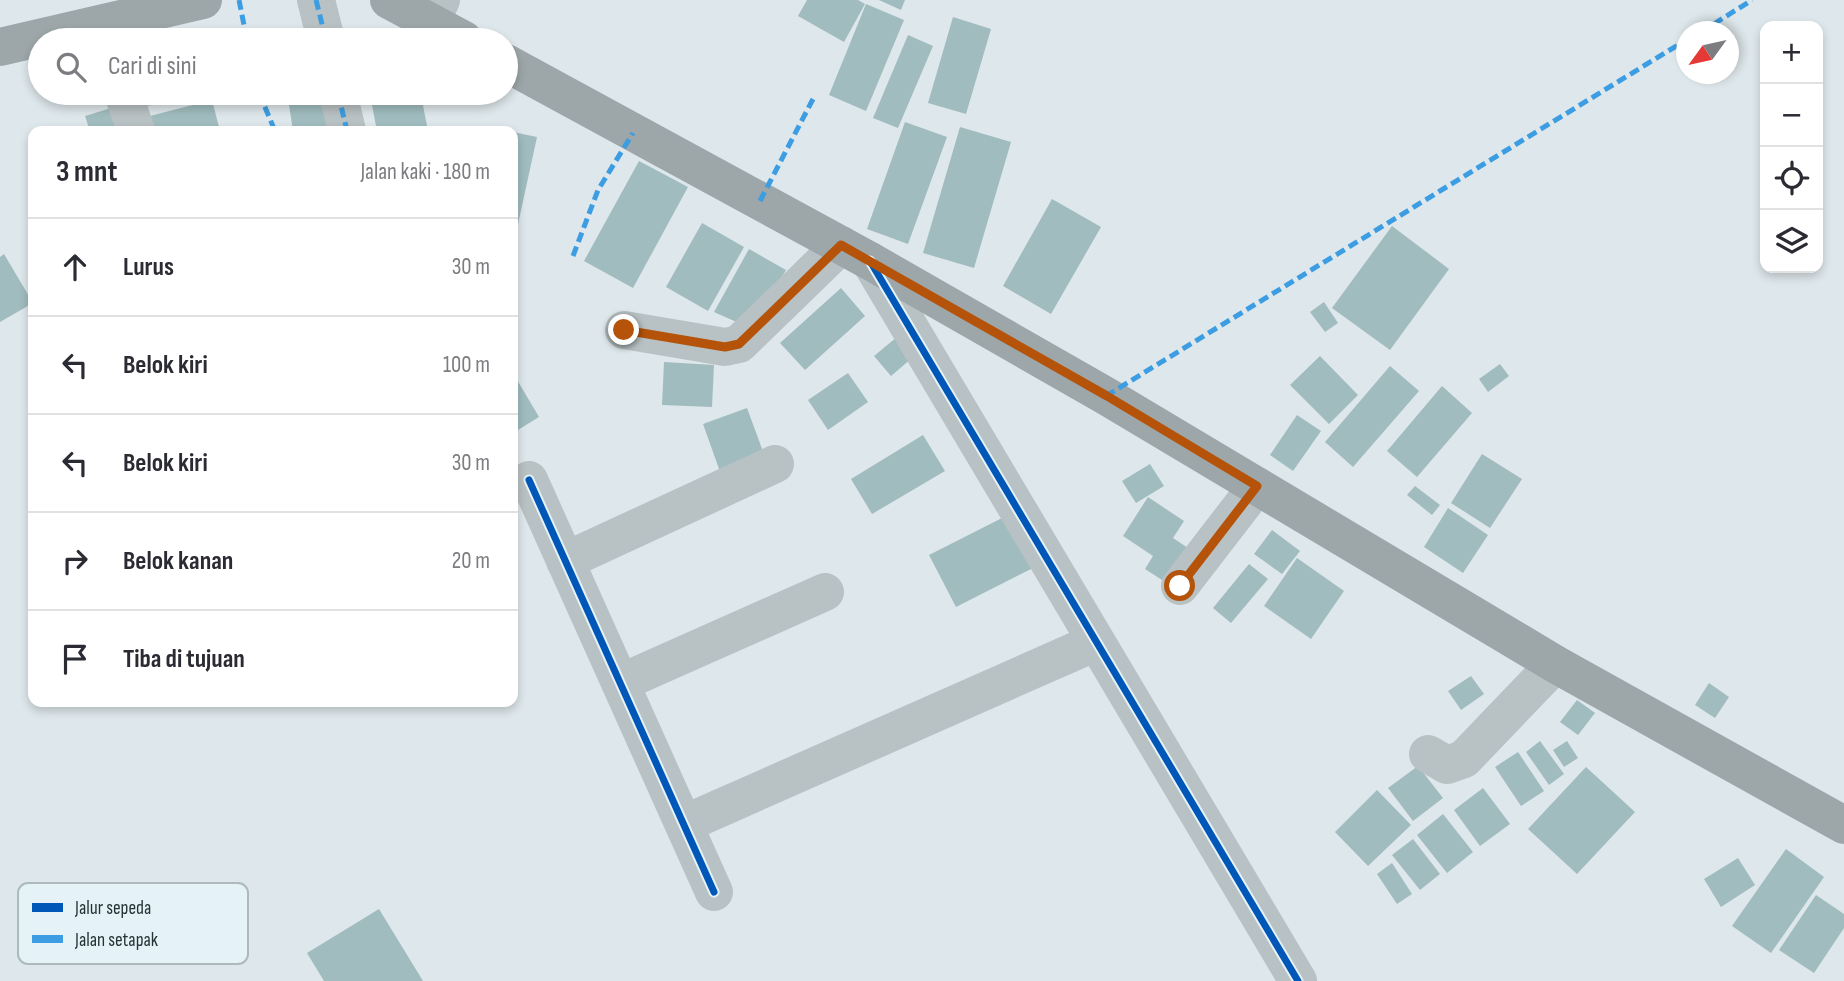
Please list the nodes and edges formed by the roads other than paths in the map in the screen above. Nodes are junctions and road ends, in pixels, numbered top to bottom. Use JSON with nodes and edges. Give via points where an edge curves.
{"nodes":[{"id":1,"x":203,"y":0,"type":"edge"},
{"id":2,"x":316,"y":0,"type":"edge"},
{"id":3,"x":389,"y":0,"type":"edge"},
{"id":4,"x":436,"y":11,"type":"edge"},
{"id":5,"x":116,"y":28,"type":"edge"},
{"id":6,"x":323,"y":28,"type":"edge"},
{"id":7,"x":452,"y":28,"type":"edge"},
{"id":8,"x":28,"y":43,"type":"edge"},
{"id":9,"x":0,"y":47,"type":"edge"},
{"id":10,"x":518,"y":70,"type":"edge"},
{"id":11,"x":127,"y":105,"type":"edge"},
{"id":12,"x":341,"y":105,"type":"edge"},
{"id":13,"x":134,"y":126,"type":"edge"},
{"id":14,"x":347,"y":126,"type":"edge"},
{"id":15,"x":855,"y":253,"type":"junction"},
{"id":16,"x":624,"y":330,"type":"dead end"},
{"id":17,"x":775,"y":464,"type":"dead end"},
{"id":18,"x":529,"y":480,"type":"dead end"},
{"id":19,"x":1257,"y":486,"type":"junction"},
{"id":20,"x":565,"y":561,"type":"junction"},
{"id":21,"x":1180,"y":586,"type":"dead end"},
{"id":22,"x":825,"y":592,"type":"dead end"},
{"id":23,"x":1096,"y":642,"type":"junction"},
{"id":24,"x":1555,"y":664,"type":"junction"},
{"id":25,"x":620,"y":683,"type":"junction"},
{"id":26,"x":1428,"y":754,"type":"dead end"},
{"id":27,"x":684,"y":824,"type":"junction"},
{"id":28,"x":1844,"y":825,"type":"edge"},
{"id":29,"x":714,"y":892,"type":"dead end"},
{"id":30,"x":1298,"y":981,"type":"edge"}],
"edges":[{"from":1,"to":5,"type":"main road"},
{"from":2,"to":6,"type":"street"},
{"from":3,"to":4,"type":"main road"},
{"from":4,"to":7,"type":"main road"},
{"from":8,"to":9,"type":"main road"},
{"from":10,"to":15,"type":"main road"},
{"from":11,"to":13,"type":"street"},
{"from":12,"to":14,"type":"street"},
{"from":15,"to":16,"type":"street","via":[[739,344],[725,347]]},
{"from":15,"to":19,"type":"main road"},
{"from":15,"to":23,"type":"street"},
{"from":17,"to":20,"type":"street"},
{"from":18,"to":20,"type":"street"},
{"from":19,"to":21,"type":"street"},
{"from":19,"to":24,"type":"main road"},
{"from":20,"to":25,"type":"street"},
{"from":22,"to":25,"type":"street"},
{"from":23,"to":27,"type":"street"},
{"from":23,"to":30,"type":"street"},
{"from":24,"to":26,"type":"street","via":[[1464,759],[1447,765]]},
{"from":24,"to":28,"type":"main road"},
{"from":25,"to":27,"type":"street"},
{"from":27,"to":29,"type":"street"}]}
